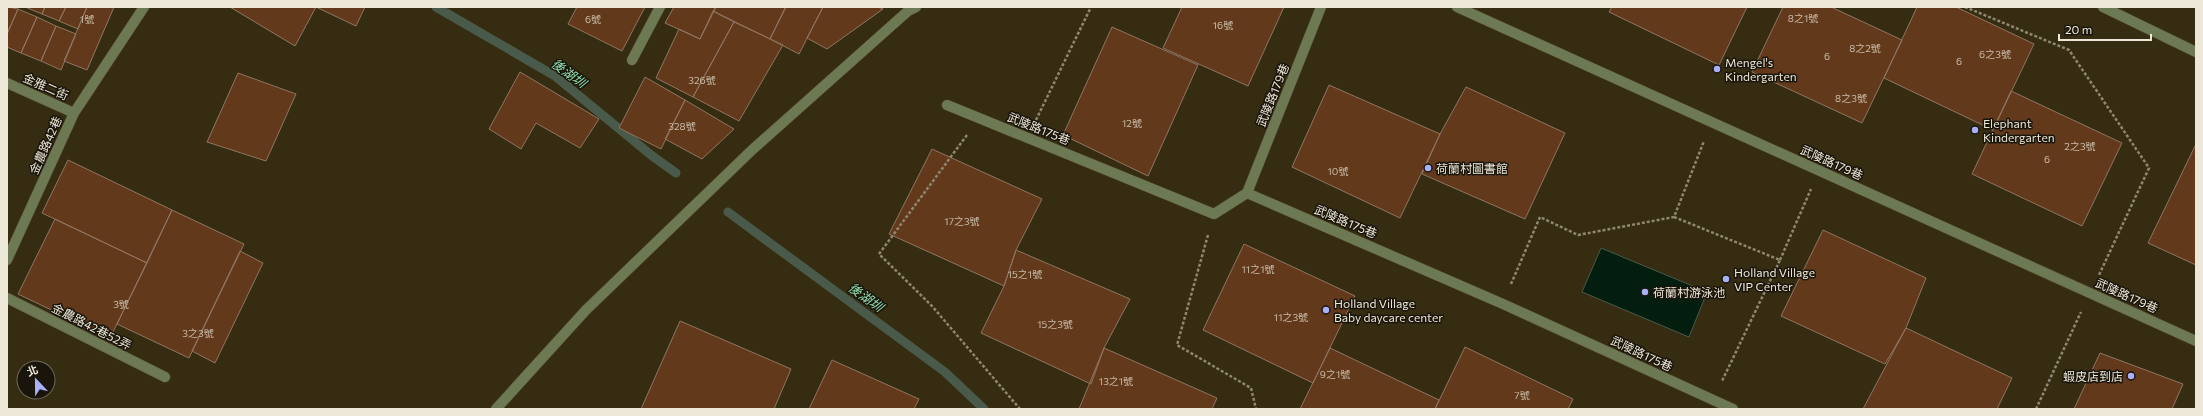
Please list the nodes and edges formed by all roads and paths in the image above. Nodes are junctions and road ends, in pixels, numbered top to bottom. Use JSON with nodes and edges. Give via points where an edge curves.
{"nodes":[{"id":1,"x":144,"y":7,"type":"edge"},
{"id":2,"x":660,"y":7,"type":"edge"},
{"id":3,"x":1091,"y":7,"type":"edge"},
{"id":4,"x":1321,"y":7,"type":"edge"},
{"id":5,"x":1457,"y":7,"type":"edge"},
{"id":6,"x":1965,"y":7,"type":"edge"},
{"id":7,"x":2103,"y":7,"type":"edge"},
{"id":8,"x":908,"y":8,"type":"edge"},
{"id":9,"x":2196,"y":52,"type":"edge"},
{"id":10,"x":632,"y":60,"type":"dead end"},
{"id":11,"x":7,"y":83,"type":"edge"},
{"id":12,"x":947,"y":105,"type":"dead end"},
{"id":13,"x":74,"y":113,"type":"junction"},
{"id":14,"x":980,"y":118,"type":"junction"},
{"id":15,"x":1712,"y":122,"type":"junction"},
{"id":16,"x":1028,"y":138,"type":"junction"},
{"id":17,"x":1820,"y":171,"type":"junction"},
{"id":18,"x":1247,"y":193,"type":"junction"},
{"id":19,"x":1214,"y":214,"type":"junction"},
{"id":20,"x":1674,"y":217,"type":"junction"},
{"id":21,"x":7,"y":260,"type":"edge"},
{"id":22,"x":1780,"y":260,"type":"junction"},
{"id":23,"x":2090,"y":293,"type":"junction"},
{"id":24,"x":7,"y":298,"type":"edge"},
{"id":25,"x":1503,"y":304,"type":"junction"},
{"id":26,"x":2196,"y":341,"type":"edge"},
{"id":27,"x":165,"y":377,"type":"dead end"},
{"id":28,"x":1713,"y":400,"type":"junction"},
{"id":29,"x":496,"y":409,"type":"edge"},
{"id":30,"x":1020,"y":409,"type":"edge"},
{"id":31,"x":1256,"y":409,"type":"edge"},
{"id":32,"x":1733,"y":409,"type":"edge"},
{"id":33,"x":2036,"y":409,"type":"edge"}],
"edges":[{"from":1,"to":13,"type":"street","name":"金農路42巷"},
{"from":2,"to":10,"type":"street"},
{"from":3,"to":16,"type":"path"},
{"from":4,"to":18,"type":"street","name":"武陵路179巷"},
{"from":5,"to":15,"type":"street","name":"武陵路179巷"},
{"from":6,"to":23,"type":"path","via":[[2069,50],[2149,168]]},
{"from":7,"to":9,"type":"street"},
{"from":8,"to":29,"type":"street","via":[[752,150],[586,310]]},
{"from":11,"to":13,"type":"street","name":"金雅二街"},
{"from":12,"to":14,"type":"street","name":"武陵路175巷"},
{"from":13,"to":21,"type":"street","name":"金農路42巷"},
{"from":14,"to":16,"type":"street","name":"武陵路175巷"},
{"from":14,"to":30,"type":"path","via":[[879,254],[932,306]]},
{"from":15,"to":17,"type":"street","name":"武陵路179巷"},
{"from":15,"to":20,"type":"path"},
{"from":16,"to":19,"type":"street","name":"武陵路175巷"},
{"from":17,"to":22,"type":"path"},
{"from":17,"to":23,"type":"street","name":"武陵路179巷"},
{"from":18,"to":19,"type":"street"},
{"from":18,"to":25,"type":"street","name":"武陵路175巷"},
{"from":19,"to":31,"type":"path","via":[[1177,345],[1251,388]]},
{"from":20,"to":22,"type":"path"},
{"from":20,"to":25,"type":"path","via":[[1578,235],[1540,217]]},
{"from":22,"to":28,"type":"path"},
{"from":23,"to":26,"type":"street","name":"武陵路179巷"},
{"from":23,"to":33,"type":"path"},
{"from":24,"to":27,"type":"street","name":"金農路42巷52弄"},
{"from":25,"to":28,"type":"street","name":"武陵路175巷"},
{"from":28,"to":32,"type":"street","name":"武陵路175巷"}]}
